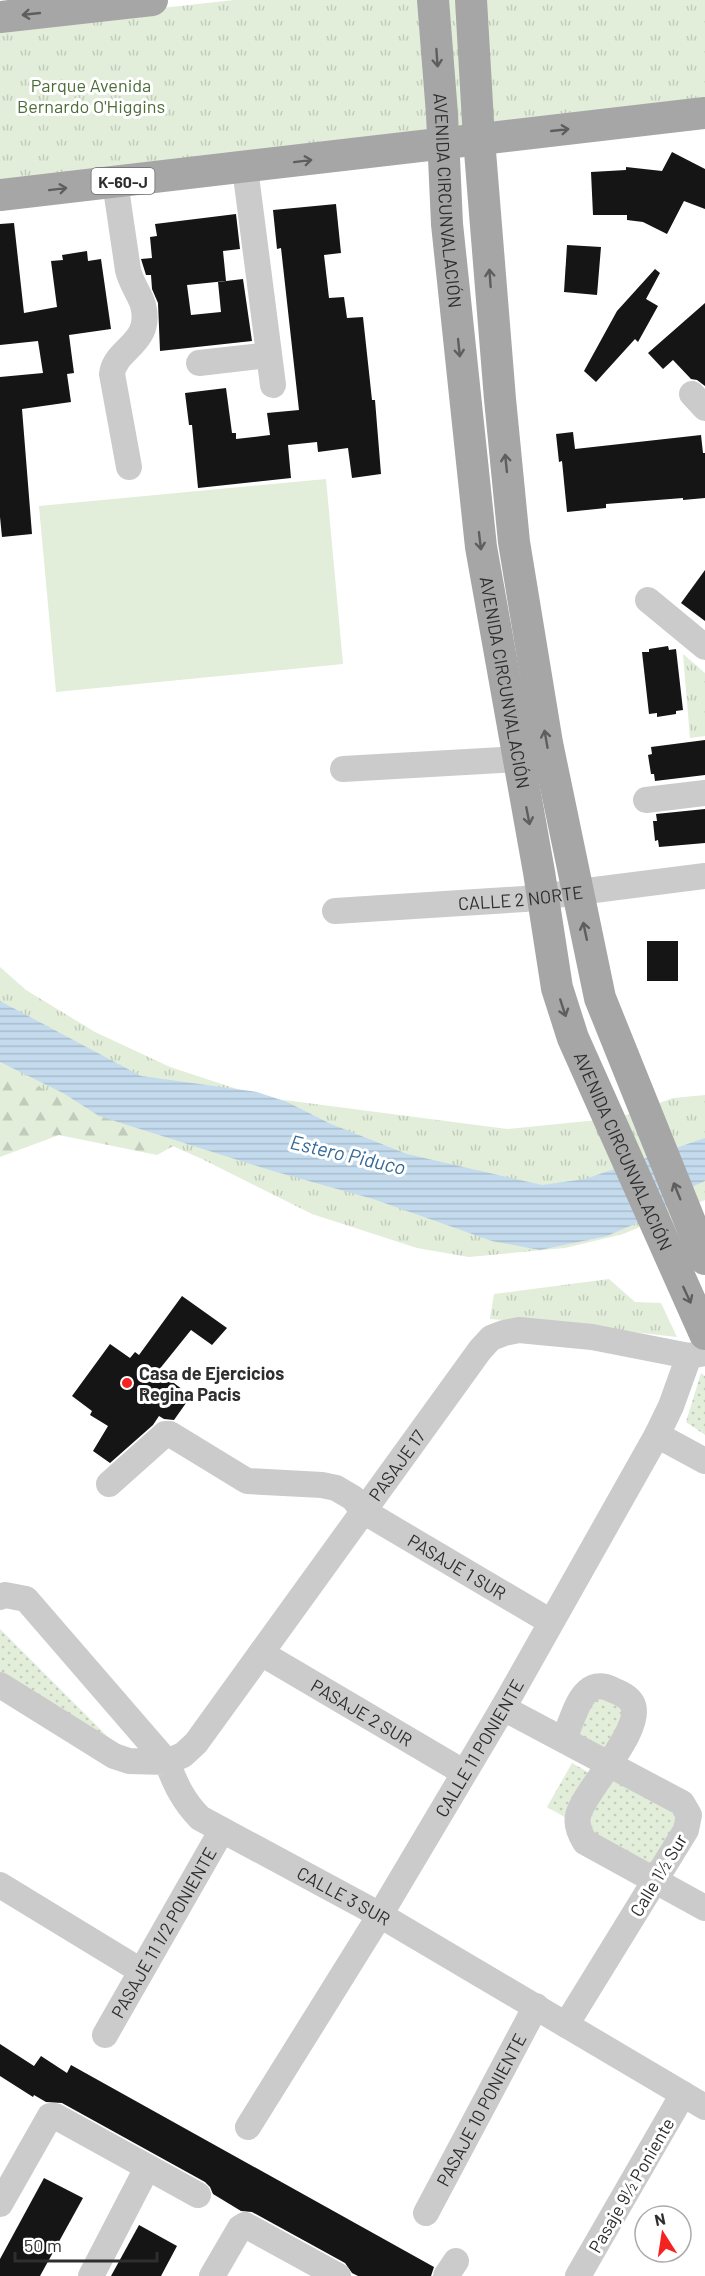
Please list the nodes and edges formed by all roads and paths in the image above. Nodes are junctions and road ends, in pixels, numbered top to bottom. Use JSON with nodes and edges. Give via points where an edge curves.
{"nodes":[{"id":1,"x":152,"y":0,"type":"edge"},
{"id":2,"x":433,"y":0,"type":"edge"},
{"id":3,"x":471,"y":0,"type":"edge"},
{"id":4,"x":96,"y":3,"type":"edge"},
{"id":5,"x":0,"y":17,"type":"edge"},
{"id":6,"x":705,"y":113,"type":"edge"},
{"id":7,"x":479,"y":139,"type":"junction"},
{"id":8,"x":442,"y":143,"type":"junction"},
{"id":9,"x":245,"y":168,"type":"junction"},
{"id":10,"x":115,"y":182,"type":"junction"},
{"id":11,"x":0,"y":195,"type":"edge"},
{"id":12,"x":269,"y":355,"type":"junction"},
{"id":13,"x":199,"y":363,"type":"dead end"},
{"id":14,"x":273,"y":386,"type":"dead end"},
{"id":15,"x":129,"y":467,"type":"dead end"},
{"id":16,"x":648,"y":600,"type":"dead end"},
{"id":17,"x":705,"y":647,"type":"edge"},
{"id":18,"x":517,"y":759,"type":"junction"},
{"id":19,"x":343,"y":769,"type":"dead end"},
{"id":20,"x":705,"y":793,"type":"edge"},
{"id":21,"x":646,"y":800,"type":"dead end"},
{"id":22,"x":705,"y":876,"type":"edge"},
{"id":23,"x":577,"y":891,"type":"junction"},
{"id":24,"x":542,"y":896,"type":"junction"},
{"id":25,"x":335,"y":911,"type":"dead end"},
{"id":26,"x":702,"y":1252,"type":"edge"},
{"id":27,"x":700,"y":1348,"type":"edge"},
{"id":28,"x":657,"y":1435,"type":"junction"},
{"id":29,"x":705,"y":1461,"type":"edge"},
{"id":30,"x":109,"y":1484,"type":"dead end"},
{"id":31,"x":363,"y":1511,"type":"junction"},
{"id":32,"x":0,"y":1597,"type":"edge"},
{"id":33,"x":551,"y":1622,"type":"junction"},
{"id":34,"x":261,"y":1653,"type":"junction"},
{"id":35,"x":0,"y":1685,"type":"edge"},
{"id":36,"x":503,"y":1708,"type":"junction"},
{"id":37,"x":564,"y":1739,"type":"junction"},
{"id":38,"x":167,"y":1762,"type":"junction"},
{"id":39,"x":610,"y":1765,"type":"junction"},
{"id":40,"x":464,"y":1772,"type":"junction"},
{"id":41,"x":222,"y":1830,"type":"junction"},
{"id":42,"x":655,"y":1879,"type":"junction"},
{"id":43,"x":0,"y":1885,"type":"edge"},
{"id":44,"x":705,"y":1908,"type":"edge"},
{"id":45,"x":380,"y":1915,"type":"junction"},
{"id":46,"x":141,"y":1971,"type":"junction"},
{"id":47,"x":536,"y":2006,"type":"junction"},
{"id":48,"x":566,"y":2025,"type":"junction"},
{"id":49,"x":105,"y":2035,"type":"dead end"},
{"id":50,"x":683,"y":2094,"type":"junction"},
{"id":51,"x":705,"y":2107,"type":"edge"},
{"id":52,"x":248,"y":2127,"type":"dead end"},
{"id":53,"x":147,"y":2168,"type":"junction"},
{"id":54,"x":198,"y":2195,"type":"dead end"},
{"id":55,"x":0,"y":2204,"type":"edge"},
{"id":56,"x":426,"y":2213,"type":"dead end"},
{"id":57,"x":90,"y":2276,"type":"edge"},
{"id":58,"x":212,"y":2276,"type":"edge"},
{"id":59,"x":338,"y":2276,"type":"edge"},
{"id":60,"x":578,"y":2276,"type":"edge"}],
"edges":[{"from":1,"to":4,"type":"main road"},
{"from":2,"to":8,"type":"main road","name":"AVENIDA CIRCUNVALACIÓN","one_way":true},
{"from":3,"to":7,"type":"main road","name":"AVENIDA CIRCUNVALACIÓN"},
{"from":4,"to":5,"type":"main road","one_way":true},
{"from":7,"to":6,"type":"main road","one_way":true},
{"from":7,"to":8,"type":"main road"},
{"from":23,"to":7,"type":"main road","name":"AVENIDA CIRCUNVALACIÓN","one_way":true,"via":[[547,743],[514,542]]},
{"from":9,"to":8,"type":"main road","number":"K-60-J","one_way":true},
{"from":8,"to":18,"type":"main road","name":"AVENIDA CIRCUNVALACIÓN","one_way":true,"via":[[480,536]]},
{"from":9,"to":10,"type":"main road","number":"K-60-J"},
{"from":9,"to":12,"type":"street"},
{"from":11,"to":10,"type":"main road","number":"K-60-J","one_way":true},
{"from":10,"to":15,"type":"street","via":[[128,270],[142,304],[144,323],[137,340],[113,367],[112,374]]},
{"from":12,"to":13,"type":"street"},
{"from":12,"to":14,"type":"street"},
{"from":16,"to":17,"type":"street"},
{"from":18,"to":19,"type":"street"},
{"from":18,"to":24,"type":"main road","name":"AVENIDA CIRCUNVALACIÓN","one_way":true},
{"from":20,"to":21,"type":"street"},
{"from":22,"to":23,"type":"street","name":"CALLE 2 NORTE"},
{"from":23,"to":24,"type":"street","name":"CALLE 2 NORTE"},
{"from":26,"to":23,"type":"main road","name":"AVENIDA CIRCUNVALACIÓN","one_way":true,"via":[[600,998]]},
{"from":24,"to":25,"type":"street","name":"CALLE 2 NORTE"},
{"from":24,"to":27,"type":"main road","name":"AVENIDA CIRCUNVALACIÓN","one_way":true,"via":[[557,988],[573,1038],[669,1257]]},
{"from":27,"to":28,"type":"street","name":"CALLE 11 PONIENTE"},
{"from":27,"to":31,"type":"street","name":"PASAJE 17","via":[[519,1330],[491,1338]]},
{"from":28,"to":29,"type":"street"},
{"from":28,"to":33,"type":"street","name":"CALLE 11 PONIENTE"},
{"from":30,"to":31,"type":"street","name":"PASAJE 1 SUR","via":[[165,1434],[170,1434],[247,1481],[336,1488],[353,1498]]},
{"from":31,"to":33,"type":"street","name":"PASAJE 1 SUR"},
{"from":31,"to":34,"type":"street","name":"PASAJE 17"},
{"from":32,"to":38,"type":"street","name":"CALLE 3 SUR","via":[[26,1599]]},
{"from":33,"to":36,"type":"street","name":"CALLE 11 PONIENTE"},
{"from":34,"to":38,"type":"street","name":"PASAJE 17","via":[[196,1743]]},
{"from":34,"to":40,"type":"street","name":"PASAJE 2 SUR"},
{"from":35,"to":38,"type":"street","via":[[114,1756],[129,1761]]},
{"from":36,"to":37,"type":"street","name":"Calle 1½ Sur"},
{"from":36,"to":40,"type":"street","name":"CALLE 11 PONIENTE"},
{"from":37,"to":39,"type":"street","name":"Calle 1½ Sur"},
{"from":37,"to":39,"type":"street","via":[[585,1692],[604,1684],[634,1706],[634,1719]]},
{"from":38,"to":41,"type":"street","name":"CALLE 3 SUR","via":[[187,1805],[200,1818]]},
{"from":39,"to":42,"type":"street","via":[[578,1816],[580,1834],[585,1842]]},
{"from":39,"to":42,"type":"street","name":"Calle 1½ Sur","via":[[681,1803],[689,1815],[686,1830]]},
{"from":40,"to":45,"type":"street","name":"CALLE 11 PONIENTE"},
{"from":41,"to":45,"type":"street","name":"CALLE 3 SUR"},
{"from":41,"to":46,"type":"street","name":"PASAJE 11 1/2 PONIENTE"},
{"from":42,"to":44,"type":"street"},
{"from":42,"to":48,"type":"street","name":"Calle 1½ Sur"},
{"from":43,"to":46,"type":"street"},
{"from":45,"to":47,"type":"street","name":"CALLE 3 SUR"},
{"from":45,"to":52,"type":"street","name":"CALLE 11 PONIENTE"},
{"from":46,"to":49,"type":"street","name":"PASAJE 11 1/2 PONIENTE"},
{"from":47,"to":48,"type":"street","name":"CALLE 3 SUR"},
{"from":47,"to":56,"type":"street","name":"PASAJE 10 PONIENTE"},
{"from":48,"to":50,"type":"street","name":"CALLE 3 SUR"},
{"from":50,"to":51,"type":"street","name":"CALLE 3 SUR"},
{"from":50,"to":60,"type":"street","name":"Pasaje 9½ Poniente"},
{"from":53,"to":54,"type":"street"},
{"from":53,"to":55,"type":"street","via":[[50,2116]]},
{"from":53,"to":57,"type":"street"},
{"from":58,"to":59,"type":"street","via":[[240,2228],[245,2226]]}]}
